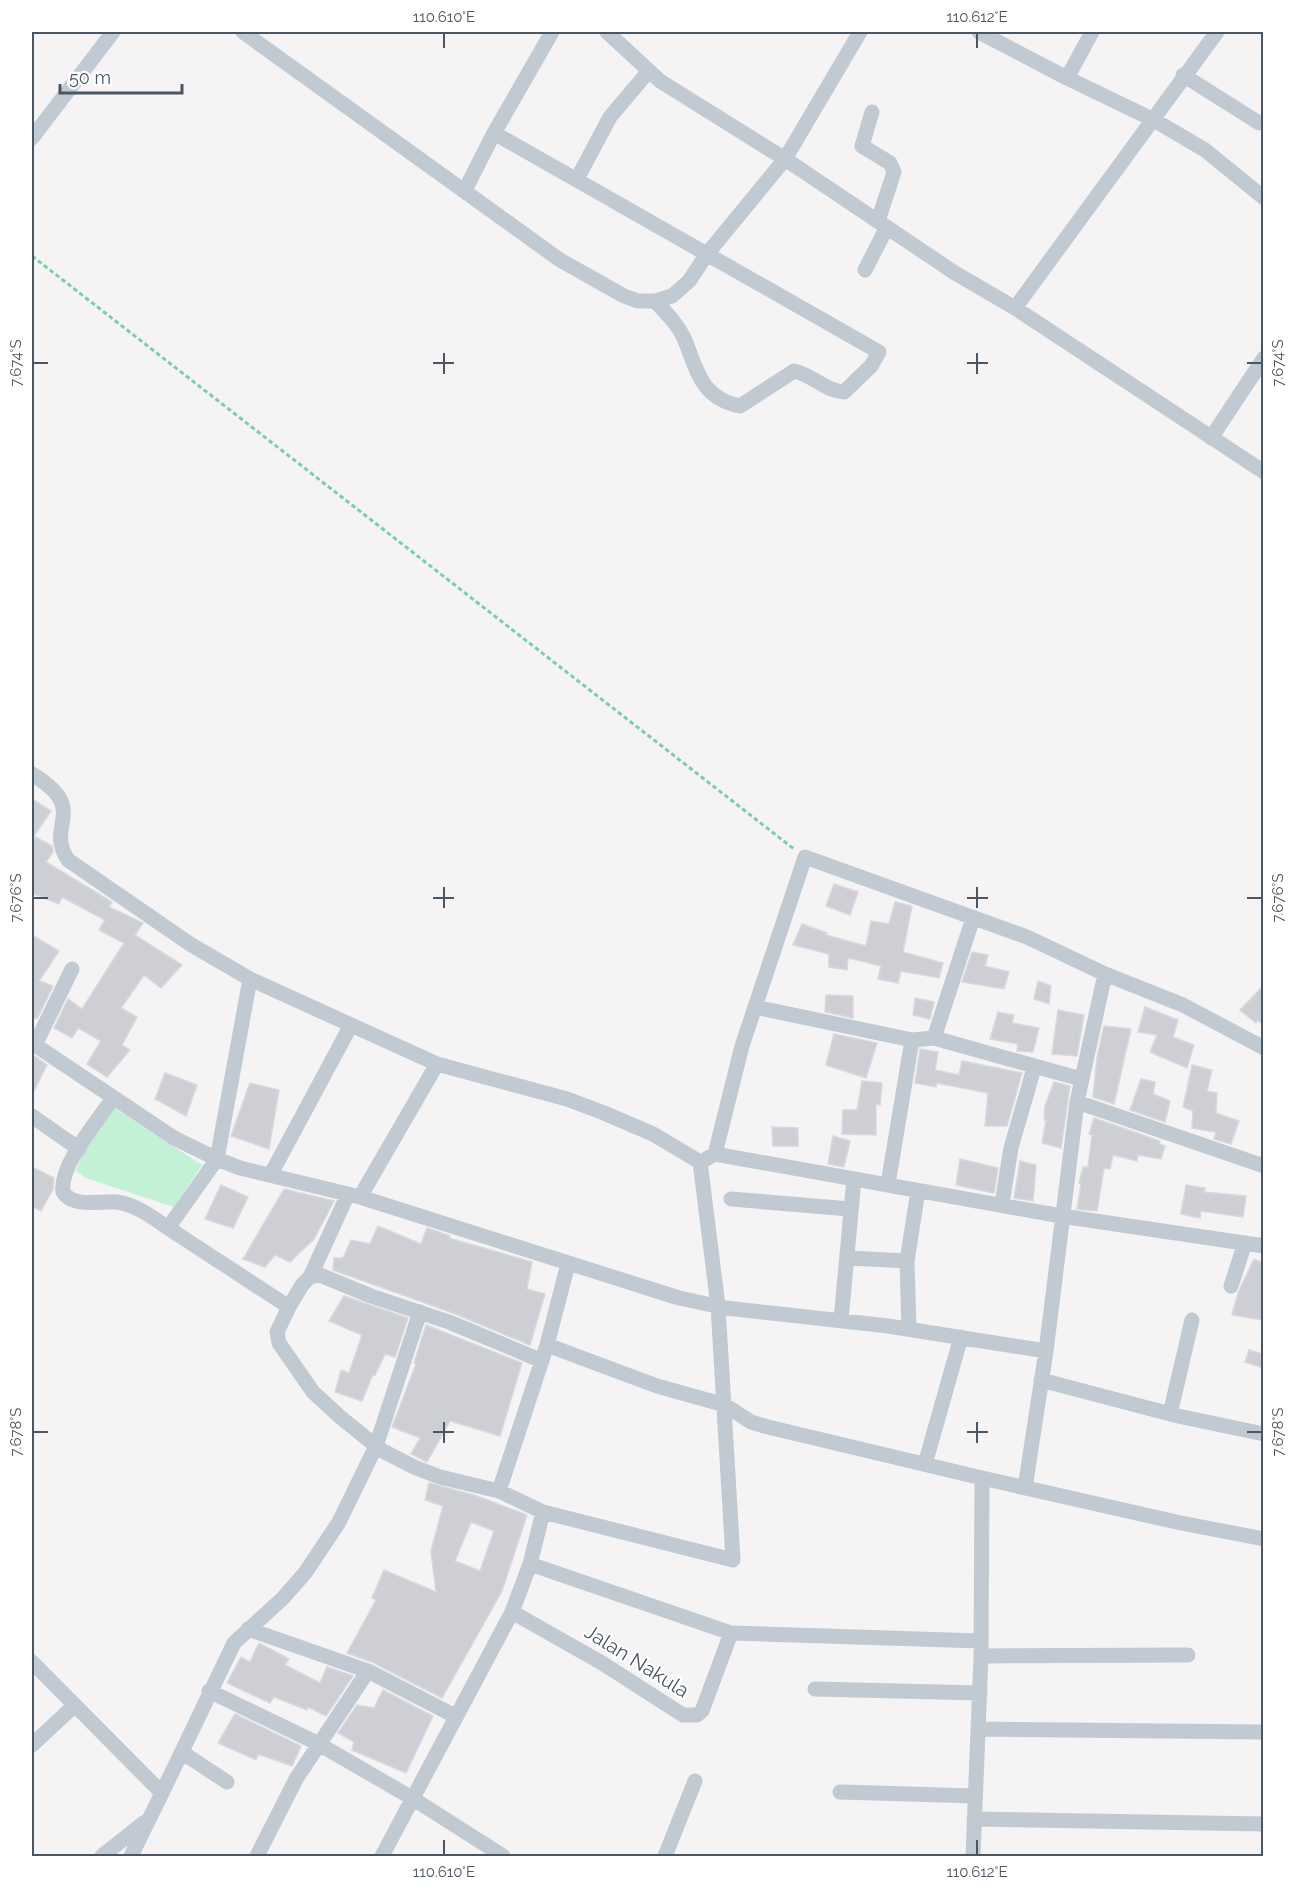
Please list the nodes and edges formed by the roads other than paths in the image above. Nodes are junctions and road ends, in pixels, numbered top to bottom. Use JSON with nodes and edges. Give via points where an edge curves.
{"nodes":[{"id":1,"x":112,"y":32,"type":"edge"},
{"id":2,"x":243,"y":32,"type":"edge"},
{"id":3,"x":552,"y":32,"type":"edge"},
{"id":4,"x":607,"y":32,"type":"edge"},
{"id":5,"x":860,"y":32,"type":"edge"},
{"id":6,"x":979,"y":32,"type":"edge"},
{"id":7,"x":1092,"y":32,"type":"edge"},
{"id":8,"x":1217,"y":32,"type":"edge"},
{"id":9,"x":648,"y":72,"type":"junction"},
{"id":10,"x":1183,"y":75,"type":"junction"},
{"id":11,"x":1067,"y":78,"type":"junction"},
{"id":12,"x":872,"y":112,"type":"dead end"},
{"id":13,"x":1154,"y":120,"type":"junction"},
{"id":14,"x":1259,"y":123,"type":"dead end"},
{"id":15,"x":494,"y":133,"type":"junction"},
{"id":16,"x":32,"y":138,"type":"edge"},
{"id":17,"x":785,"y":159,"type":"junction"},
{"id":18,"x":577,"y":179,"type":"junction"},
{"id":19,"x":465,"y":190,"type":"junction"},
{"id":20,"x":1263,"y":198,"type":"edge"},
{"id":21,"x":882,"y":224,"type":"junction"},
{"id":22,"x":707,"y":254,"type":"junction"},
{"id":23,"x":865,"y":270,"type":"dead end"},
{"id":24,"x":655,"y":301,"type":"junction"},
{"id":25,"x":1015,"y":308,"type":"junction"},
{"id":26,"x":1263,"y":358,"type":"edge"},
{"id":27,"x":1211,"y":438,"type":"junction"},
{"id":28,"x":1263,"y":472,"type":"edge"},
{"id":29,"x":32,"y":774,"type":"edge"},
{"id":30,"x":973,"y":918,"type":"junction"},
{"id":31,"x":72,"y":969,"type":"dead end"},
{"id":32,"x":1105,"y":975,"type":"junction"},
{"id":33,"x":250,"y":979,"type":"junction"},
{"id":34,"x":755,"y":1007,"type":"junction"},
{"id":35,"x":351,"y":1025,"type":"junction"},
{"id":36,"x":934,"y":1038,"type":"junction"},
{"id":37,"x":912,"y":1040,"type":"junction"},
{"id":38,"x":33,"y":1044,"type":"edge"},
{"id":39,"x":1263,"y":1048,"type":"edge"},
{"id":40,"x":437,"y":1064,"type":"junction"},
{"id":41,"x":1034,"y":1068,"type":"junction"},
{"id":42,"x":1081,"y":1079,"type":"junction"},
{"id":43,"x":113,"y":1098,"type":"junction"},
{"id":44,"x":1077,"y":1102,"type":"junction"},
{"id":45,"x":32,"y":1116,"type":"edge"},
{"id":46,"x":79,"y":1149,"type":"junction"},
{"id":47,"x":715,"y":1154,"type":"junction"},
{"id":48,"x":217,"y":1159,"type":"junction"},
{"id":49,"x":700,"y":1162,"type":"junction"},
{"id":50,"x":1263,"y":1166,"type":"edge"},
{"id":51,"x":271,"y":1174,"type":"junction"},
{"id":52,"x":854,"y":1179,"type":"junction"},
{"id":53,"x":888,"y":1184,"type":"junction"},
{"id":54,"x":918,"y":1191,"type":"junction"},
{"id":55,"x":354,"y":1195,"type":"junction"},
{"id":56,"x":731,"y":1198,"type":"dead end"},
{"id":57,"x":1002,"y":1204,"type":"junction"},
{"id":58,"x":850,"y":1209,"type":"junction"},
{"id":59,"x":1061,"y":1216,"type":"junction"},
{"id":60,"x":168,"y":1228,"type":"junction"},
{"id":61,"x":1245,"y":1243,"type":"junction"},
{"id":62,"x":1263,"y":1246,"type":"edge"},
{"id":63,"x":849,"y":1258,"type":"junction"},
{"id":64,"x":907,"y":1261,"type":"junction"},
{"id":65,"x":568,"y":1264,"type":"junction"},
{"id":66,"x":310,"y":1277,"type":"junction"},
{"id":67,"x":1232,"y":1286,"type":"dead end"},
{"id":68,"x":718,"y":1306,"type":"junction"},
{"id":69,"x":289,"y":1307,"type":"junction"},
{"id":70,"x":420,"y":1312,"type":"junction"},
{"id":71,"x":841,"y":1320,"type":"junction"},
{"id":72,"x":1192,"y":1320,"type":"dead end"},
{"id":73,"x":909,"y":1329,"type":"junction"},
{"id":74,"x":961,"y":1337,"type":"junction"},
{"id":75,"x":547,"y":1345,"type":"junction"},
{"id":76,"x":1046,"y":1351,"type":"junction"},
{"id":77,"x":540,"y":1360,"type":"junction"},
{"id":78,"x":1041,"y":1380,"type":"junction"},
{"id":79,"x":725,"y":1406,"type":"junction"},
{"id":80,"x":1170,"y":1414,"type":"junction"},
{"id":81,"x":1263,"y":1434,"type":"edge"},
{"id":82,"x":376,"y":1446,"type":"junction"},
{"id":83,"x":925,"y":1464,"type":"junction"},
{"id":84,"x":982,"y":1478,"type":"junction"},
{"id":85,"x":1025,"y":1488,"type":"junction"},
{"id":86,"x":499,"y":1491,"type":"junction"},
{"id":87,"x":543,"y":1512,"type":"junction"},
{"id":88,"x":1263,"y":1539,"type":"edge"},
{"id":89,"x":530,"y":1564,"type":"junction"},
{"id":90,"x":512,"y":1612,"type":"junction"},
{"id":91,"x":248,"y":1629,"type":"junction"},
{"id":92,"x":731,"y":1633,"type":"junction"},
{"id":93,"x":981,"y":1648,"type":"junction"},
{"id":94,"x":1188,"y":1655,"type":"dead end"},
{"id":95,"x":35,"y":1671,"type":"edge"},
{"id":96,"x":368,"y":1671,"type":"junction"},
{"id":97,"x":815,"y":1689,"type":"dead end"},
{"id":98,"x":210,"y":1691,"type":"junction"},
{"id":99,"x":980,"y":1693,"type":"junction"},
{"id":100,"x":75,"y":1705,"type":"junction"},
{"id":101,"x":455,"y":1716,"type":"junction"},
{"id":102,"x":978,"y":1729,"type":"junction"},
{"id":103,"x":1263,"y":1732,"type":"edge"},
{"id":104,"x":318,"y":1743,"type":"junction"},
{"id":105,"x":32,"y":1745,"type":"edge"},
{"id":106,"x":183,"y":1753,"type":"junction"},
{"id":107,"x":695,"y":1781,"type":"dead end"},
{"id":108,"x":227,"y":1782,"type":"dead end"},
{"id":109,"x":840,"y":1792,"type":"dead end"},
{"id":110,"x":162,"y":1793,"type":"junction"},
{"id":111,"x":975,"y":1796,"type":"junction"},
{"id":112,"x":412,"y":1798,"type":"junction"},
{"id":113,"x":150,"y":1818,"type":"junction"},
{"id":114,"x":974,"y":1819,"type":"junction"},
{"id":115,"x":1263,"y":1824,"type":"edge"},
{"id":116,"x":102,"y":1857,"type":"edge"},
{"id":117,"x":131,"y":1857,"type":"edge"},
{"id":118,"x":258,"y":1857,"type":"edge"},
{"id":119,"x":382,"y":1857,"type":"edge"},
{"id":120,"x":503,"y":1857,"type":"edge"},
{"id":121,"x":665,"y":1857,"type":"edge"},
{"id":122,"x":973,"y":1857,"type":"edge"}],
"edges":[{"from":1,"to":16,"type":"street"},
{"from":2,"to":19,"type":"street"},
{"from":3,"to":15,"type":"street"},
{"from":4,"to":9,"type":"street"},
{"from":5,"to":17,"type":"street"},
{"from":6,"to":11,"type":"street"},
{"from":7,"to":11,"type":"street"},
{"from":8,"to":10,"type":"street"},
{"from":9,"to":17,"type":"street"},
{"from":9,"to":18,"type":"street","via":[[610,117]]},
{"from":10,"to":13,"type":"street"},
{"from":10,"to":14,"type":"street"},
{"from":11,"to":13,"type":"street"},
{"from":12,"to":21,"type":"street","via":[[862,146],[890,163],[894,172]]},
{"from":13,"to":20,"type":"street","via":[[1205,150]]},
{"from":13,"to":25,"type":"street"},
{"from":15,"to":18,"type":"street"},
{"from":15,"to":19,"type":"street"},
{"from":17,"to":21,"type":"street"},
{"from":17,"to":22,"type":"street"},
{"from":18,"to":22,"type":"street"},
{"from":19,"to":24,"type":"street","via":[[560,260],[624,296]]},
{"from":21,"to":23,"type":"street"},
{"from":21,"to":25,"type":"street"},
{"from":22,"to":24,"type":"street","via":[[689,281],[672,296]]},
{"from":22,"to":24,"type":"street","via":[[879,352],[872,366],[844,393],[832,392],[794,370],[740,406],[725,403],[700,381],[683,337]]},
{"from":25,"to":27,"type":"street"},
{"from":26,"to":27,"type":"street"},
{"from":27,"to":28,"type":"street"},
{"from":29,"to":33,"type":"street","via":[[51,785],[61,799],[62,848],[74,866],[199,950]]},
{"from":30,"to":32,"type":"street","via":[[1028,937]]},
{"from":30,"to":34,"type":"street","via":[[805,857]]},
{"from":30,"to":36,"type":"street"},
{"from":31,"to":38,"type":"street"},
{"from":32,"to":39,"type":"street","via":[[1183,1005]]},
{"from":32,"to":42,"type":"street"},
{"from":33,"to":35,"type":"street"},
{"from":33,"to":48,"type":"street"},
{"from":34,"to":37,"type":"street"},
{"from":34,"to":47,"type":"street"},
{"from":35,"to":40,"type":"street"},
{"from":35,"to":51,"type":"street"},
{"from":36,"to":37,"type":"street"},
{"from":36,"to":41,"type":"street"},
{"from":37,"to":53,"type":"street"},
{"from":38,"to":43,"type":"street"},
{"from":40,"to":49,"type":"street","via":[[567,1099],[653,1134]]},
{"from":40,"to":55,"type":"street"},
{"from":41,"to":42,"type":"street"},
{"from":41,"to":57,"type":"street","via":[[1011,1148]]},
{"from":42,"to":44,"type":"street"},
{"from":43,"to":46,"type":"street"},
{"from":43,"to":48,"type":"street","via":[[174,1138]]},
{"from":44,"to":50,"type":"street"},
{"from":44,"to":59,"type":"street"},
{"from":45,"to":46,"type":"street"},
{"from":46,"to":60,"type":"street","via":[[64,1178],[66,1197],[74,1201],[128,1204]]},
{"from":47,"to":49,"type":"street"},
{"from":47,"to":52,"type":"street"},
{"from":48,"to":51,"type":"street"},
{"from":48,"to":60,"type":"street"},
{"from":49,"to":68,"type":"street"},
{"from":51,"to":55,"type":"street"},
{"from":52,"to":53,"type":"street"},
{"from":52,"to":58,"type":"street"},
{"from":53,"to":54,"type":"street"},
{"from":54,"to":57,"type":"street"},
{"from":54,"to":64,"type":"street"},
{"from":55,"to":65,"type":"street"},
{"from":55,"to":66,"type":"street"},
{"from":56,"to":58,"type":"street"},
{"from":57,"to":59,"type":"street"},
{"from":58,"to":63,"type":"street"},
{"from":59,"to":61,"type":"street"},
{"from":59,"to":76,"type":"street"},
{"from":60,"to":69,"type":"street"},
{"from":61,"to":62,"type":"street"},
{"from":61,"to":67,"type":"street"},
{"from":63,"to":64,"type":"street"},
{"from":63,"to":71,"type":"street"},
{"from":64,"to":73,"type":"street"},
{"from":65,"to":68,"type":"street"},
{"from":65,"to":75,"type":"street"},
{"from":66,"to":69,"type":"street"},
{"from":66,"to":70,"type":"street","via":[[324,1276]]},
{"from":68,"to":71,"type":"street"},
{"from":68,"to":79,"type":"street"},
{"from":69,"to":82,"type":"street","via":[[278,1332],[279,1343],[314,1392]]},
{"from":70,"to":77,"type":"street"},
{"from":70,"to":82,"type":"street"},
{"from":71,"to":73,"type":"street"},
{"from":72,"to":80,"type":"street"},
{"from":73,"to":74,"type":"street"},
{"from":74,"to":76,"type":"street"},
{"from":74,"to":83,"type":"street"},
{"from":75,"to":77,"type":"street"},
{"from":75,"to":79,"type":"street","via":[[657,1386]]},
{"from":76,"to":78,"type":"street"},
{"from":77,"to":86,"type":"street"},
{"from":78,"to":80,"type":"street"},
{"from":78,"to":85,"type":"street"},
{"from":79,"to":83,"type":"street","via":[[751,1422]]},
{"from":79,"to":87,"type":"street","via":[[733,1560]]},
{"from":80,"to":81,"type":"street"},
{"from":82,"to":86,"type":"street","via":[[426,1473]]},
{"from":82,"to":91,"type":"street","via":[[320,1553],[283,1598]]},
{"from":83,"to":84,"type":"street"},
{"from":84,"to":85,"type":"street"},
{"from":84,"to":93,"type":"street"},
{"from":85,"to":88,"type":"street"},
{"from":86,"to":87,"type":"street"},
{"from":87,"to":89,"type":"street"},
{"from":89,"to":90,"type":"street"},
{"from":89,"to":92,"type":"street"},
{"from":90,"to":92,"type":"street","name":"Jalan Nakula","via":[[683,1715],[691,1716],[702,1711]]},
{"from":90,"to":101,"type":"street"},
{"from":91,"to":96,"type":"street"},
{"from":91,"to":98,"type":"street","via":[[234,1643]]},
{"from":92,"to":93,"type":"street"},
{"from":93,"to":94,"type":"street"},
{"from":93,"to":99,"type":"street"},
{"from":95,"to":100,"type":"street"},
{"from":96,"to":101,"type":"street"},
{"from":96,"to":104,"type":"street"},
{"from":97,"to":99,"type":"street"},
{"from":98,"to":104,"type":"street"},
{"from":98,"to":106,"type":"street"},
{"from":99,"to":102,"type":"street"},
{"from":100,"to":105,"type":"street"},
{"from":100,"to":110,"type":"street"},
{"from":101,"to":112,"type":"street"},
{"from":102,"to":103,"type":"street"},
{"from":102,"to":111,"type":"street"},
{"from":104,"to":112,"type":"street"},
{"from":104,"to":118,"type":"street","via":[[291,1786]]},
{"from":106,"to":108,"type":"street"},
{"from":106,"to":110,"type":"street"},
{"from":107,"to":121,"type":"street"},
{"from":109,"to":111,"type":"street"},
{"from":110,"to":113,"type":"street"},
{"from":111,"to":114,"type":"street"},
{"from":112,"to":119,"type":"street"},
{"from":112,"to":120,"type":"street"},
{"from":113,"to":116,"type":"street"},
{"from":113,"to":117,"type":"street"},
{"from":114,"to":115,"type":"street"},
{"from":114,"to":122,"type":"street"}]}
